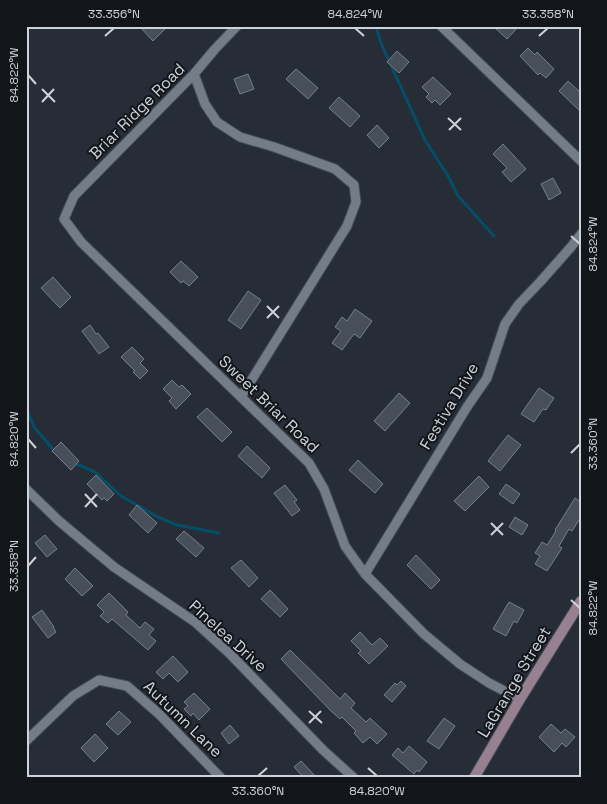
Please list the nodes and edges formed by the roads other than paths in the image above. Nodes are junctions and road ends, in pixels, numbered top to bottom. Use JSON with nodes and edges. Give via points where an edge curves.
{"nodes":[{"id":1,"x":237,"y":26,"type":"edge"},
{"id":2,"x":441,"y":26,"type":"edge"},
{"id":3,"x":194,"y":74,"type":"junction"},
{"id":4,"x":581,"y":161,"type":"edge"},
{"id":5,"x":64,"y":219,"type":"joint"},
{"id":6,"x":581,"y":234,"type":"edge"},
{"id":7,"x":241,"y":397,"type":"junction"},
{"id":8,"x":26,"y":489,"type":"edge"},
{"id":9,"x":365,"y":574,"type":"junction"},
{"id":10,"x":581,"y":601,"type":"edge"},
{"id":11,"x":520,"y":699,"type":"junction"},
{"id":12,"x":26,"y":742,"type":"edge"},
{"id":13,"x":221,"y":778,"type":"edge"},
{"id":14,"x":354,"y":778,"type":"edge"},
{"id":15,"x":474,"y":778,"type":"edge"}],
"edges":[{"from":1,"to":3,"type":"street","name":"Briar Ridge Road"},
{"from":2,"to":4,"type":"street"},
{"from":3,"to":5,"type":"street","name":"Briar Ridge Road","via":[[74,196]]},
{"from":3,"to":7,"type":"street","via":[[205,104],[217,122],[240,136],[335,169],[354,185],[356,202],[347,226]]},
{"from":5,"to":7,"type":"street","name":"Sweet Briar Road","via":[[81,242]]},
{"from":6,"to":9,"type":"street","name":"Festiva Drive","via":[[505,324],[487,378]]},
{"from":7,"to":9,"type":"street","name":"Sweet Briar Road","via":[[309,463],[324,489],[345,546]]},
{"from":8,"to":14,"type":"street","name":"Pinelea Drive","via":[[114,567],[195,622]]},
{"from":9,"to":11,"type":"street","name":"Sweet Briar Road","via":[[424,634],[460,664]]},
{"from":10,"to":11,"type":"street","name":"LaGrange Street"},
{"from":11,"to":15,"type":"street","name":"LaGrange Street"},
{"from":12,"to":13,"type":"street","name":"Autumn Lane","via":[[72,696],[99,680],[127,686]]}]}
